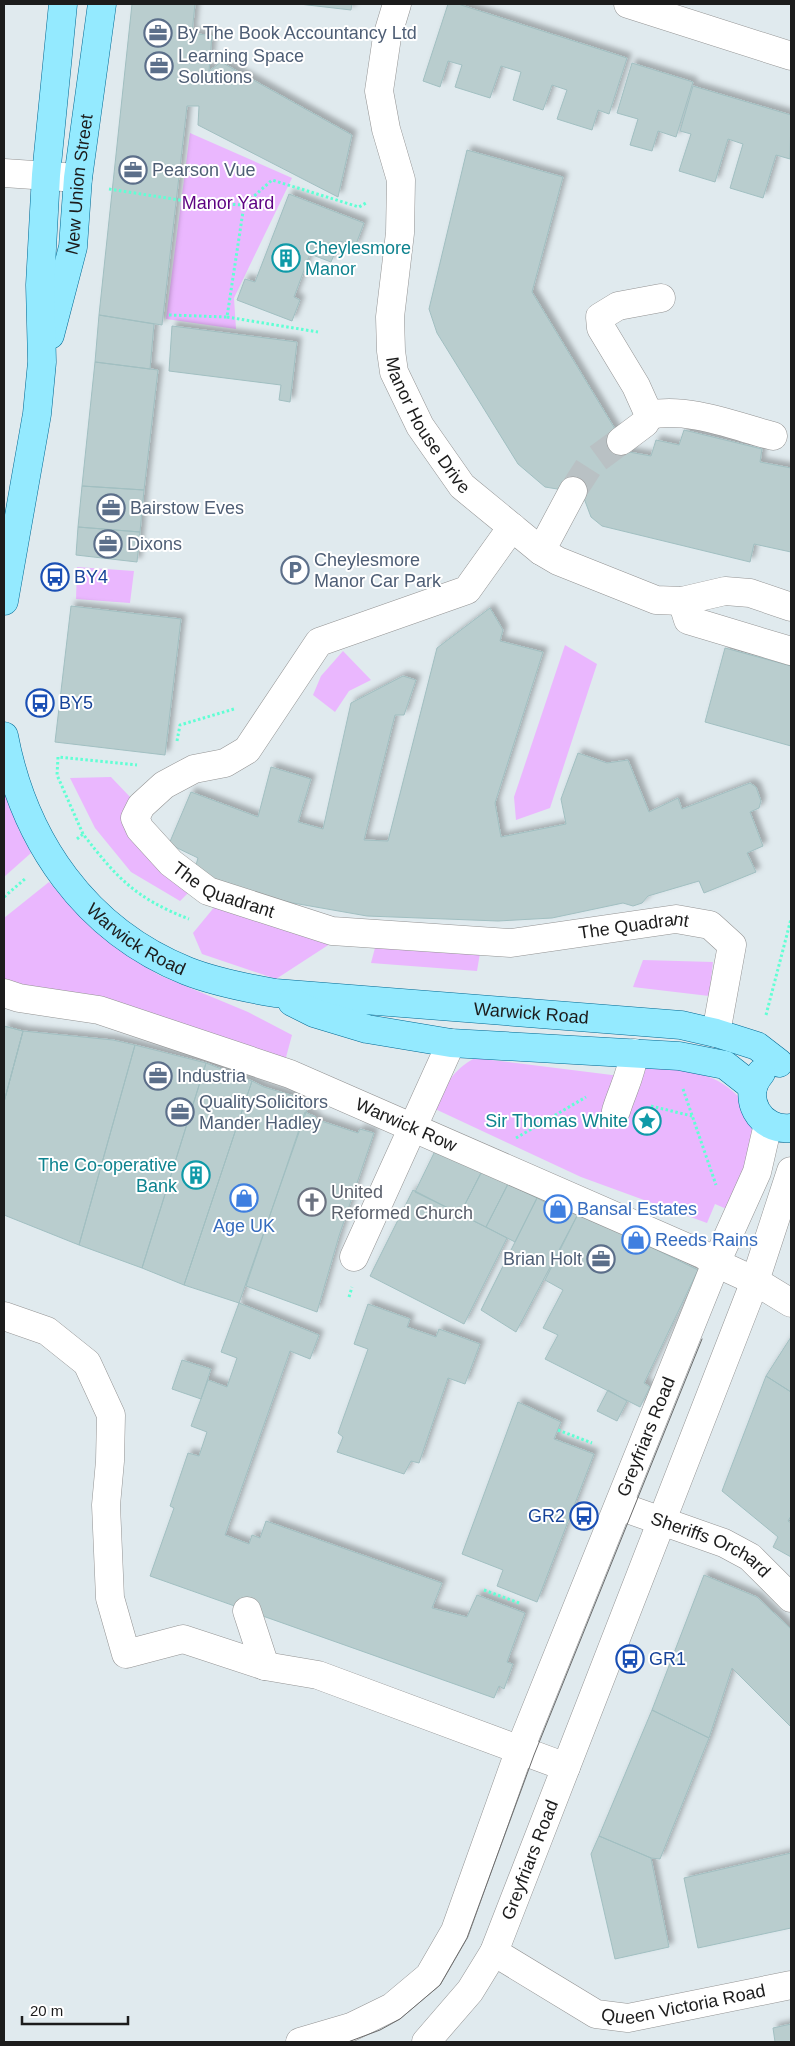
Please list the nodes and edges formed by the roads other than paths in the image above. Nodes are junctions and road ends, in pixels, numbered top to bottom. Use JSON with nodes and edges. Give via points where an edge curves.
{"nodes":[{"id":1,"x":63,"y":4,"type":"edge"},
{"id":2,"x":102,"y":4,"type":"edge"},
{"id":3,"x":397,"y":4,"type":"edge"},
{"id":4,"x":628,"y":4,"type":"edge"},
{"id":5,"x":791,"y":56,"type":"edge"},
{"id":6,"x":4,"y":173,"type":"edge"},
{"id":7,"x":46,"y":175,"type":"junction"},
{"id":8,"x":78,"y":178,"type":"junction"},
{"id":9,"x":661,"y":298,"type":"dead end"},
{"id":10,"x":42,"y":362,"type":"junction"},
{"id":11,"x":649,"y":414,"type":"junction"},
{"id":12,"x":772,"y":436,"type":"dead end"},
{"id":13,"x":621,"y":441,"type":"tunnel mouth"},
{"id":14,"x":573,"y":491,"type":"tunnel mouth"},
{"id":15,"x":512,"y":527,"type":"junction"},
{"id":16,"x":541,"y":551,"type":"junction"},
{"id":17,"x":4,"y":602,"type":"edge"},
{"id":18,"x":682,"y":602,"type":"junction"},
{"id":19,"x":791,"y":607,"type":"edge"},
{"id":20,"x":791,"y":652,"type":"edge"},
{"id":21,"x":4,"y":736,"type":"edge"},
{"id":22,"x":4,"y":993,"type":"edge"},
{"id":23,"x":275,"y":993,"type":"junction"},
{"id":24,"x":716,"y":1033,"type":"junction"},
{"id":25,"x":451,"y":1043,"type":"junction"},
{"id":26,"x":634,"y":1053,"type":"junction"},
{"id":27,"x":785,"y":1063,"type":"edge"},
{"id":28,"x":753,"y":1087,"type":"junction"},
{"id":29,"x":616,"y":1111,"type":"dead end"},
{"id":30,"x":414,"y":1126,"type":"junction"},
{"id":31,"x":779,"y":1126,"type":"edge"},
{"id":32,"x":791,"y":1171,"type":"edge"},
{"id":33,"x":354,"y":1257,"type":"dead end"},
{"id":34,"x":716,"y":1263,"type":"junction"},
{"id":35,"x":755,"y":1281,"type":"junction"},
{"id":36,"x":791,"y":1303,"type":"edge"},
{"id":37,"x":4,"y":1316,"type":"edge"},
{"id":38,"x":619,"y":1506,"type":"junction"},
{"id":39,"x":662,"y":1523,"type":"junction"},
{"id":40,"x":791,"y":1598,"type":"edge"},
{"id":41,"x":247,"y":1611,"type":"dead end"},
{"id":42,"x":265,"y":1666,"type":"junction"},
{"id":43,"x":520,"y":1749,"type":"junction"},
{"id":44,"x":566,"y":1767,"type":"junction"},
{"id":45,"x":494,"y":1952,"type":"junction"},
{"id":46,"x":791,"y":1985,"type":"edge"},
{"id":47,"x":300,"y":2042,"type":"edge"},
{"id":48,"x":426,"y":2042,"type":"edge"}],
"edges":[{"from":1,"to":7,"type":"main road","name":"New Union Street"},
{"from":2,"to":8,"type":"main road","name":"New Union Street"},
{"from":3,"to":15,"type":"street","name":"Manor House Drive","via":[[386,37],[379,92],[401,180],[400,232],[390,317],[394,372],[420,426],[462,486]]},
{"from":4,"to":5,"type":"street"},
{"from":6,"to":7,"type":"street"},
{"from":7,"to":8,"type":"street"},
{"from":7,"to":10,"type":"main road","name":"New Union Street","via":[[40,285]]},
{"from":8,"to":10,"type":"main road","name":"New Union Street","via":[[73,247]]},
{"from":9,"to":11,"type":"street","via":[[618,306],[605,312],[599,322]]},
{"from":10,"to":17,"type":"main road","name":"New Union Street","via":[[37,414]]},
{"from":11,"to":12,"type":"street","via":[[662,412],[694,416]]},
{"from":11,"to":13,"type":"street","via":[[645,423]]},
{"from":14,"to":16,"type":"street"},
{"from":15,"to":16,"type":"street","name":"Manor House Drive"},
{"from":15,"to":24,"type":"street","name":"The Quadrant","via":[[467,590],[319,642],[247,750],[225,763],[194,769],[164,785],[140,806],[136,818],[140,829],[170,863],[208,891],[332,930],[511,943],[676,919],[710,925],[732,944]]},
{"from":16,"to":18,"type":"street","name":"Manor House Drive","via":[[607,582],[656,600]]},
{"from":18,"to":19,"type":"street","name":"Manor House Drive","via":[[725,591],[750,593]]},
{"from":18,"to":20,"type":"street","via":[[688,620]]},
{"from":21,"to":23,"type":"main road","name":"Warwick Road","via":[[22,803],[36,834],[90,908],[141,949],[188,972]]},
{"from":22,"to":30,"type":"street","name":"Warwick Row","via":[[98,1010],[290,1074]]},
{"from":23,"to":24,"type":"main road","name":"Warwick Road","via":[[681,1025]]},
{"from":23,"to":25,"type":"main road","name":"Warwick Road","via":[[314,1013],[367,1029]]},
{"from":24,"to":27,"type":"main road","name":"Warwick Road","via":[[758,1046]]},
{"from":25,"to":26,"type":"main road","name":"Warwick Road"},
{"from":25,"to":30,"type":"street"},
{"from":26,"to":28,"type":"main road","name":"Warwick Road","via":[[679,1056],[725,1065]]},
{"from":26,"to":29,"type":"street","via":[[632,1070],[624,1083]]},
{"from":27,"to":28,"type":"main road","name":"Warwick Road","via":[[765,1069]]},
{"from":28,"to":31,"type":"main road","via":[[753,1104],[761,1119]]},
{"from":30,"to":33,"type":"street"},
{"from":30,"to":34,"type":"street","name":"Warwick Row"},
{"from":31,"to":34,"type":"street","name":"Greyfriars Road"},
{"from":32,"to":35,"type":"street","name":"Greyfriars Road"},
{"from":34,"to":35,"type":"street","name":"Warwick Row"},
{"from":34,"to":38,"type":"street","name":"Greyfriars Road"},
{"from":35,"to":36,"type":"street","name":"Warwick Row"},
{"from":35,"to":39,"type":"street","name":"Greyfriars Road"},
{"from":37,"to":42,"type":"street","via":[[47,1331],[87,1363],[110,1415],[106,1505],[110,1598],[126,1654],[182,1639]]},
{"from":38,"to":39,"type":"street","name":"Sheriffs Orchard"},
{"from":38,"to":43,"type":"street","name":"Greyfriars Road"},
{"from":39,"to":40,"type":"street","name":"Sheriffs Orchard","via":[[724,1543],[750,1557]]},
{"from":39,"to":44,"type":"street","name":"Greyfriars Road"},
{"from":41,"to":42,"type":"street"},
{"from":42,"to":43,"type":"street","via":[[318,1675]]},
{"from":43,"to":44,"type":"street"},
{"from":43,"to":47,"type":"street","name":"Greyfriars Road","via":[[455,1931],[429,1976],[392,2008],[351,2027]]},
{"from":44,"to":45,"type":"street","name":"Greyfriars Road"},
{"from":45,"to":46,"type":"street","name":"Queen Victoria Road","via":[[596,2014],[628,2018]]},
{"from":45,"to":48,"type":"street","via":[[470,1991]]}]}
